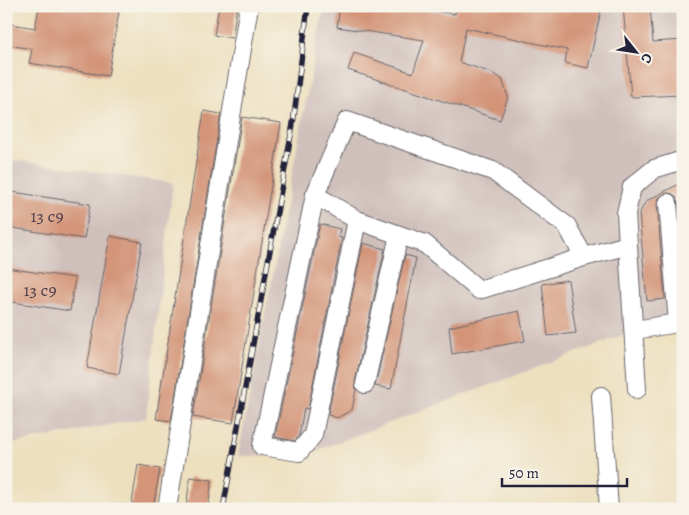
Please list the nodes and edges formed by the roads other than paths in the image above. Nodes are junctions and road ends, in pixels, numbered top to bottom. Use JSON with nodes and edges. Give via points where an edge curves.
{"nodes":[{"id":1,"x":248,"y":6,"type":"edge"},
{"id":2,"x":683,"y":160,"type":"edge"},
{"id":3,"x":315,"y":195,"type":"junction"},
{"id":4,"x":668,"y":203,"type":"dead end"},
{"id":5,"x":357,"y":220,"type":"junction"},
{"id":6,"x":399,"y":235,"type":"junction"},
{"id":7,"x":628,"y":246,"type":"junction"},
{"id":8,"x":584,"y":257,"type":"junction"},
{"id":9,"x":680,"y":322,"type":"edge"},
{"id":10,"x":635,"y":330,"type":"junction"},
{"id":11,"x":365,"y":384,"type":"dead end"},
{"id":12,"x":638,"y":389,"type":"dead end"},
{"id":13,"x":601,"y":396,"type":"dead end"},
{"id":14,"x":167,"y":509,"type":"edge"},
{"id":15,"x":609,"y":509,"type":"edge"}],
"edges":[{"from":1,"to":14,"type":"lane"},
{"from":2,"to":7,"type":"lane","via":[[654,169],[632,187],[626,213]]},
{"from":3,"to":5,"type":"lane"},
{"from":3,"to":5,"type":"lane","via":[[262,446],[299,452],[312,435]]},
{"from":3,"to":8,"type":"lane","via":[[347,121],[493,171],[567,226]]},
{"from":4,"to":9,"type":"lane"},
{"from":5,"to":6,"type":"lane"},
{"from":6,"to":8,"type":"lane","via":[[425,244],[479,290]]},
{"from":6,"to":11,"type":"lane"},
{"from":7,"to":8,"type":"lane"},
{"from":7,"to":10,"type":"lane"},
{"from":9,"to":10,"type":"lane"},
{"from":10,"to":12,"type":"lane"},
{"from":13,"to":15,"type":"lane"}]}
